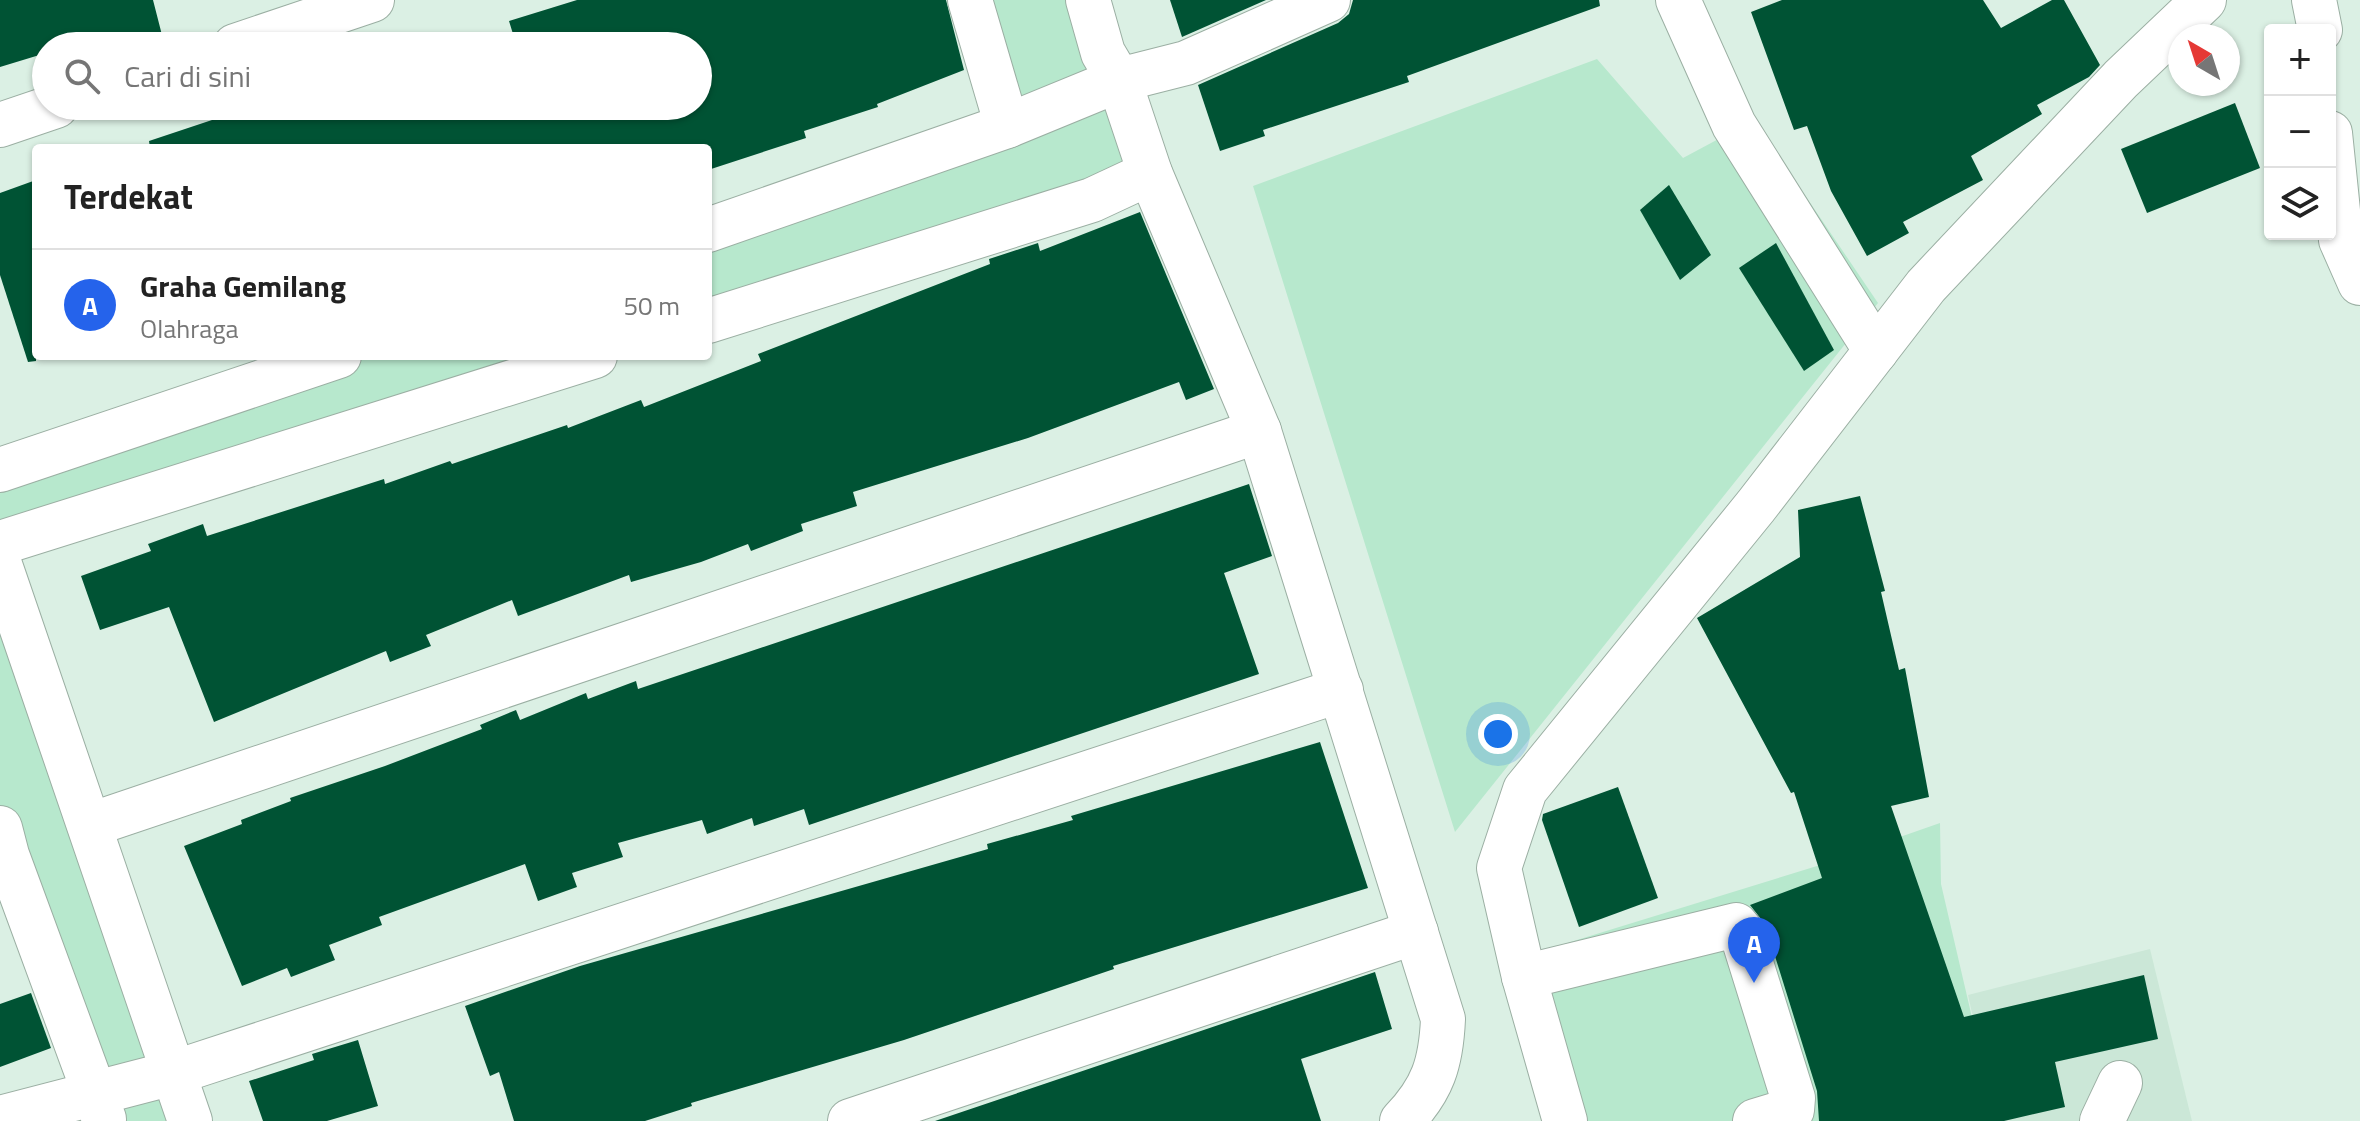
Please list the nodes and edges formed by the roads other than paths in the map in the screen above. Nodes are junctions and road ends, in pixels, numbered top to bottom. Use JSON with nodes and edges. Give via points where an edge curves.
{"nodes":[{"id":1,"x":372,"y":0,"type":"edge"},
{"id":2,"x":970,"y":0,"type":"edge"},
{"id":3,"x":1088,"y":0,"type":"edge"},
{"id":4,"x":1328,"y":0,"type":"edge"},
{"id":5,"x":1678,"y":0,"type":"edge"},
{"id":6,"x":2204,"y":0,"type":"edge"},
{"id":7,"x":2314,"y":0,"type":"edge"},
{"id":8,"x":2319,"y":24,"type":"edge"},
{"id":9,"x":277,"y":32,"type":"edge"},
{"id":10,"x":1119,"y":80,"type":"junction"},
{"id":11,"x":32,"y":114,"type":"edge"},
{"id":12,"x":0,"y":125,"type":"edge"},
{"id":13,"x":1007,"y":126,"type":"junction"},
{"id":14,"x":2334,"y":168,"type":"edge"},
{"id":15,"x":1150,"y":173,"type":"junction"},
{"id":16,"x":712,"y":229,"type":"edge"},
{"id":17,"x":2360,"y":283,"type":"edge"},
{"id":18,"x":712,"y":320,"type":"edge"},
{"id":19,"x":1876,"y":351,"type":"junction"},
{"id":20,"x":327,"y":360,"type":"edge"},
{"id":21,"x":571,"y":360,"type":"edge"},
{"id":22,"x":1259,"y":431,"type":"junction"},
{"id":23,"x":0,"y":470,"type":"edge"},
{"id":24,"x":0,"y":543,"type":"edge"},
{"id":25,"x":0,"y":565,"type":"edge"},
{"id":26,"x":1341,"y":690,"type":"junction"},
{"id":27,"x":90,"y":825,"type":"junction"},
{"id":28,"x":2,"y":846,"type":"edge"},
{"id":29,"x":1416,"y":932,"type":"junction"},
{"id":30,"x":1524,"y":977,"type":"junction"},
{"id":31,"x":173,"y":1073,"type":"junction"},
{"id":32,"x":99,"y":1107,"type":"edge"},
{"id":33,"x":0,"y":1118,"type":"edge"},
{"id":34,"x":190,"y":1121,"type":"edge"},
{"id":35,"x":850,"y":1121,"type":"edge"},
{"id":36,"x":1402,"y":1121,"type":"edge"},
{"id":37,"x":1565,"y":1121,"type":"edge"},
{"id":38,"x":1755,"y":1121,"type":"edge"}],
"edges":[{"from":1,"to":9,"type":"street"},
{"from":2,"to":13,"type":"street"},
{"from":3,"to":10,"type":"street","via":[[1103,53]]},
{"from":4,"to":10,"type":"street","via":[[1186,63]]},
{"from":5,"to":19,"type":"street","via":[[1734,125]]},
{"from":6,"to":19,"type":"street","via":[[2121,79],[1936,274]]},
{"from":7,"to":8,"type":"street"},
{"from":10,"to":13,"type":"street"},
{"from":10,"to":15,"type":"street"},
{"from":11,"to":12,"type":"street"},
{"from":13,"to":16,"type":"street"},
{"from":14,"to":17,"type":"street","via":[[2341,240]]},
{"from":15,"to":18,"type":"street","via":[[1092,200]]},
{"from":15,"to":22,"type":"street"},
{"from":19,"to":30,"type":"street","via":[[1525,790],[1499,868]]},
{"from":20,"to":23,"type":"street"},
{"from":21,"to":24,"type":"street"},
{"from":22,"to":26,"type":"street"},
{"from":22,"to":27,"type":"street"},
{"from":25,"to":27,"type":"street"},
{"from":26,"to":29,"type":"street"},
{"from":26,"to":31,"type":"street"},
{"from":27,"to":31,"type":"street"},
{"from":28,"to":32,"type":"street"},
{"from":29,"to":35,"type":"street"},
{"from":29,"to":36,"type":"street","via":[[1443,1019],[1441,1062]]},
{"from":30,"to":37,"type":"street"},
{"from":30,"to":38,"type":"street","via":[[1736,925],[1793,1098],[1792,1110]]},
{"from":31,"to":32,"type":"street"},
{"from":31,"to":34,"type":"street"},
{"from":32,"to":33,"type":"street"}]}
